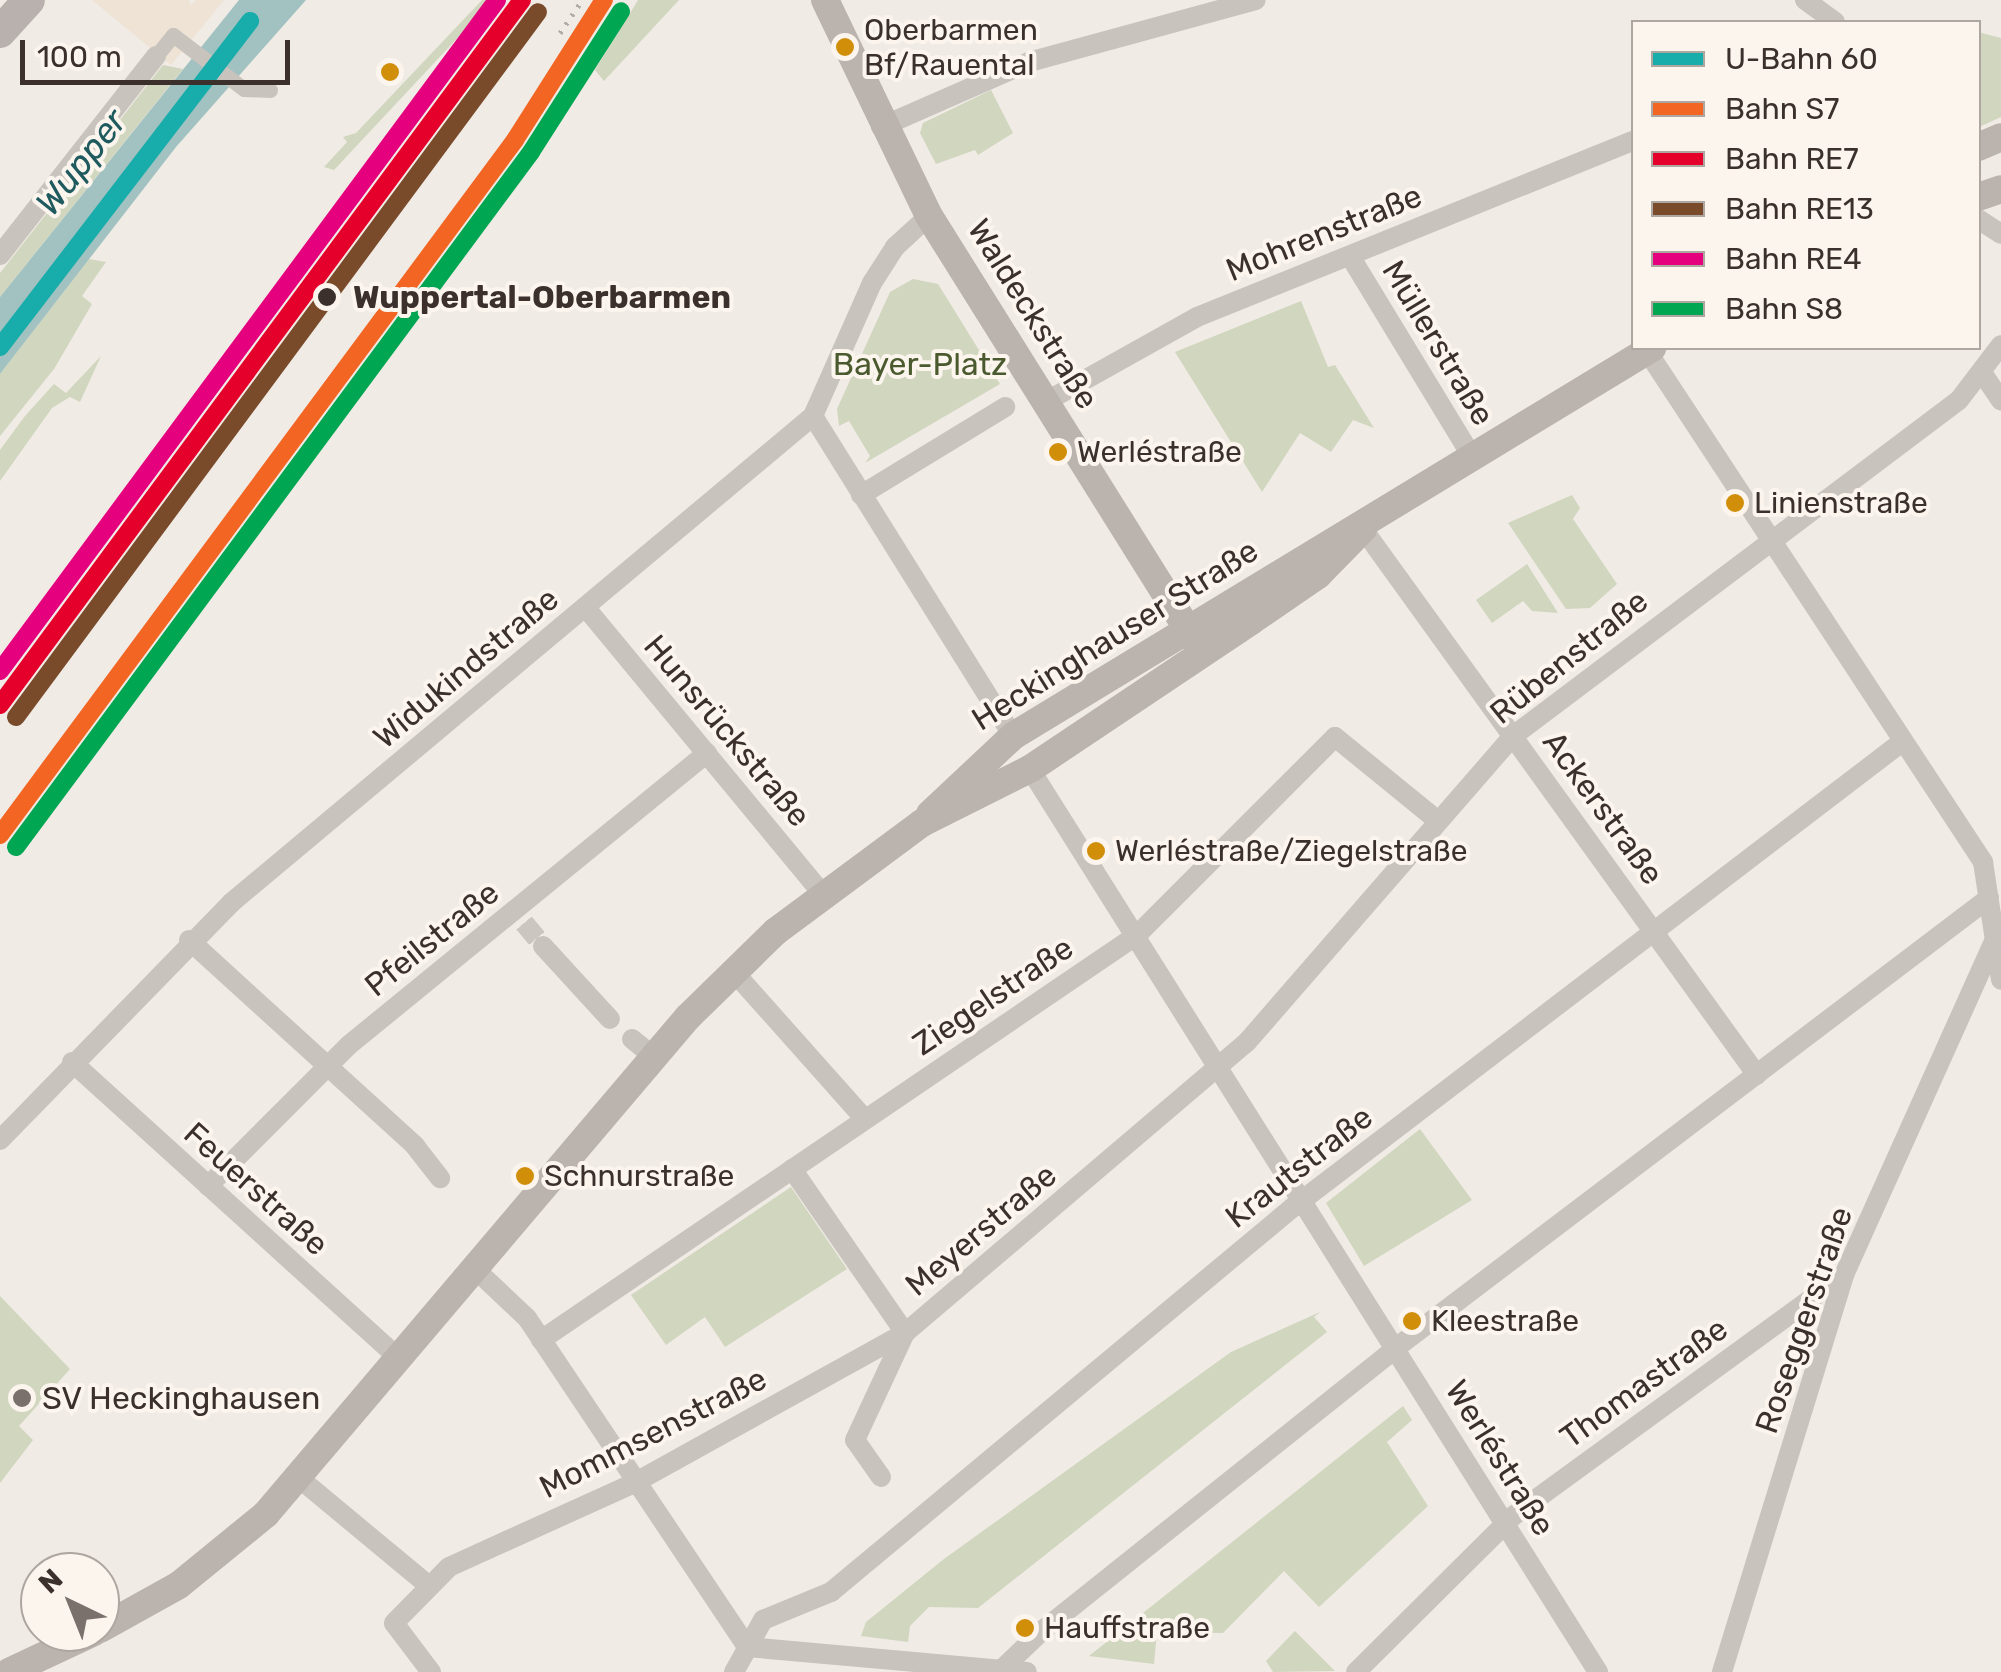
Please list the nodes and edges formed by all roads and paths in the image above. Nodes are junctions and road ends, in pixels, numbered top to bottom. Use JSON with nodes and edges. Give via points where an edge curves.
{"nodes":[{"id":1,"x":29,"y":0,"type":"edge"},
{"id":2,"x":825,"y":0,"type":"edge"},
{"id":3,"x":1256,"y":0,"type":"edge"},
{"id":4,"x":1809,"y":1,"type":"edge"},
{"id":5,"x":1833,"y":20,"type":"edge"},
{"id":6,"x":0,"y":32,"type":"edge"},
{"id":7,"x":156,"y":56,"type":"joint"},
{"id":8,"x":270,"y":90,"type":"dead end"},
{"id":9,"x":882,"y":126,"type":"junction"},
{"id":10,"x":1631,"y":141,"type":"edge"},
{"id":11,"x":929,"y":216,"type":"junction"},
{"id":12,"x":0,"y":256,"type":"edge"},
{"id":13,"x":1350,"y":256,"type":"junction"},
{"id":14,"x":2001,"y":345,"type":"edge"},
{"id":15,"x":1648,"y":350,"type":"edge"},
{"id":16,"x":1651,"y":350,"type":"edge"},
{"id":17,"x":1983,"y":374,"type":"junction"},
{"id":18,"x":1047,"y":401,"type":"junction"},
{"id":19,"x":2001,"y":402,"type":"edge"},
{"id":20,"x":1005,"y":407,"type":"dead end"},
{"id":21,"x":814,"y":416,"type":"junction"},
{"id":22,"x":1474,"y":460,"type":"junction"},
{"id":23,"x":863,"y":498,"type":"junction"},
{"id":24,"x":1363,"y":529,"type":"junction"},
{"id":25,"x":1771,"y":537,"type":"junction"},
{"id":26,"x":586,"y":608,"type":"junction"},
{"id":27,"x":1188,"y":628,"type":"junction"},
{"id":28,"x":1202,"y":654,"type":"junction"},
{"id":29,"x":1012,"y":736,"type":"junction"},
{"id":30,"x":1513,"y":736,"type":"junction"},
{"id":31,"x":1902,"y":742,"type":"junction"},
{"id":32,"x":707,"y":753,"type":"junction"},
{"id":33,"x":1030,"y":769,"type":"junction"},
{"id":34,"x":1438,"y":821,"type":"junction"},
{"id":35,"x":922,"y":823,"type":"junction"},
{"id":36,"x":822,"y":893,"type":"junction"},
{"id":37,"x":1989,"y":898,"type":"junction"},
{"id":38,"x":1655,"y":930,"type":"junction"},
{"id":39,"x":1137,"y":935,"type":"junction"},
{"id":40,"x":189,"y":940,"type":"junction"},
{"id":41,"x":1994,"y":942,"type":"junction"},
{"id":42,"x":543,"y":946,"type":"tunnel mouth"},
{"id":43,"x":734,"y":971,"type":"junction"},
{"id":44,"x":2001,"y":980,"type":"edge"},
{"id":45,"x":610,"y":1019,"type":"dead end"},
{"id":46,"x":72,"y":1062,"type":"junction"},
{"id":47,"x":327,"y":1066,"type":"junction"},
{"id":48,"x":1220,"y":1067,"type":"junction"},
{"id":49,"x":1757,"y":1075,"type":"junction"},
{"id":50,"x":865,"y":1119,"type":"junction"},
{"id":51,"x":0,"y":1140,"type":"edge"},
{"id":52,"x":792,"y":1168,"type":"junction"},
{"id":53,"x":440,"y":1178,"type":"dead end"},
{"id":54,"x":208,"y":1186,"type":"junction"},
{"id":55,"x":1304,"y":1200,"type":"junction"},
{"id":56,"x":476,"y":1270,"type":"junction"},
{"id":57,"x":1844,"y":1275,"type":"junction"},
{"id":58,"x":905,"y":1333,"type":"junction"},
{"id":59,"x":541,"y":1340,"type":"junction"},
{"id":60,"x":1397,"y":1348,"type":"junction"},
{"id":61,"x":400,"y":1359,"type":"junction"},
{"id":62,"x":881,"y":1477,"type":"dead end"},
{"id":63,"x":299,"y":1478,"type":"junction"},
{"id":64,"x":636,"y":1482,"type":"junction"},
{"id":65,"x":1505,"y":1524,"type":"junction"},
{"id":66,"x":428,"y":1585,"type":"junction"},
{"id":67,"x":120,"y":1617,"type":"edge"},
{"id":68,"x":747,"y":1647,"type":"junction"},
{"id":69,"x":52,"y":1652,"type":"edge"},
{"id":70,"x":1000,"y":1671,"type":"edge"},
{"id":71,"x":9,"y":1672,"type":"edge"},
{"id":72,"x":431,"y":1672,"type":"edge"},
{"id":73,"x":734,"y":1672,"type":"edge"},
{"id":74,"x":1027,"y":1672,"type":"edge"},
{"id":75,"x":1356,"y":1672,"type":"edge"},
{"id":76,"x":1598,"y":1672,"type":"edge"},
{"id":77,"x":1722,"y":1672,"type":"edge"}],
"edges":[{"from":1,"to":6,"type":"main road"},
{"from":2,"to":9,"type":"main road","name":"Waldeckstraße"},
{"from":3,"to":9,"type":"street","via":[[1029,62]]},
{"from":4,"to":5,"type":"street"},
{"from":7,"to":8,"type":"street","via":[[172,35],[244,89]]},
{"from":7,"to":12,"type":"street"},
{"from":9,"to":11,"type":"main road","name":"Waldeckstraße"},
{"from":10,"to":13,"type":"street","name":"Mohrenstraße"},
{"from":11,"to":18,"type":"main road","name":"Waldeckstraße"},
{"from":11,"to":21,"type":"street","name":"Widukindstraße","via":[[895,247],[872,283]]},
{"from":13,"to":18,"type":"street","name":"Mohrenstraße","via":[[1197,316]]},
{"from":13,"to":22,"type":"street","name":"Müllerstraße"},
{"from":14,"to":17,"type":"street","name":"Rübenstraße"},
{"from":15,"to":22,"type":"main road","name":"Heckinghauser Straße"},
{"from":16,"to":25,"type":"street"},
{"from":17,"to":19,"type":"street"},
{"from":17,"to":25,"type":"street","name":"Rübenstraße","via":[[1959,400]]},
{"from":18,"to":27,"type":"main road","name":"Waldeckstraße"},
{"from":20,"to":23,"type":"street"},
{"from":21,"to":23,"type":"street"},
{"from":21,"to":26,"type":"street","name":"Widukindstraße"},
{"from":22,"to":24,"type":"main road","name":"Heckinghauser Straße"},
{"from":23,"to":29,"type":"street"},
{"from":24,"to":27,"type":"main road","name":"Heckinghauser Straße"},
{"from":24,"to":28,"type":"main road","name":"Heckinghauser Straße","via":[[1318,575]]},
{"from":24,"to":30,"type":"street","name":"Ackerstraße"},
{"from":25,"to":30,"type":"street","name":"Rübenstraße"},
{"from":25,"to":31,"type":"street"},
{"from":26,"to":32,"type":"street","name":"Hunsrückstraße"},
{"from":26,"to":40,"type":"street","name":"Widukindstraße"},
{"from":27,"to":28,"type":"main road","name":"Waldeckstraße"},
{"from":27,"to":29,"type":"main road","name":"Heckinghauser Straße"},
{"from":28,"to":33,"type":"main road","name":"Heckinghauser Straße"},
{"from":29,"to":35,"type":"main road","name":"Heckinghauser Straße","via":[[966,773]]},
{"from":30,"to":34,"type":"street","name":"Rübenstraße"},
{"from":30,"to":38,"type":"street","name":"Ackerstraße"},
{"from":31,"to":37,"type":"street","via":[[1982,862]]},
{"from":31,"to":38,"type":"street","name":"Krautstraße"},
{"from":32,"to":36,"type":"street","name":"Hunsrückstraße"},
{"from":32,"to":47,"type":"street","name":"Pfeilstraße","via":[[519,917]]},
{"from":33,"to":35,"type":"main road","name":"Heckinghauser Straße"},
{"from":33,"to":39,"type":"street","name":"Werléstraße"},
{"from":34,"to":39,"type":"street","name":"Ziegelstraße","via":[[1334,737]]},
{"from":34,"to":48,"type":"street","name":"Rübenstraße"},
{"from":35,"to":36,"type":"main road","name":"Heckinghauser Straße"},
{"from":36,"to":43,"type":"main road","name":"Heckinghauser Straße"},
{"from":37,"to":41,"type":"street"},
{"from":37,"to":49,"type":"street"},
{"from":38,"to":49,"type":"street","name":"Ackerstraße"},
{"from":38,"to":55,"type":"street","name":"Krautstraße"},
{"from":39,"to":48,"type":"street","name":"Werléstraße"},
{"from":39,"to":50,"type":"street","name":"Ziegelstraße"},
{"from":40,"to":46,"type":"street","name":"Widukindstraße"},
{"from":40,"to":47,"type":"street"},
{"from":41,"to":44,"type":"street"},
{"from":41,"to":57,"type":"street","name":"Roseggerstraße"},
{"from":42,"to":45,"type":"street"},
{"from":43,"to":50,"type":"street"},
{"from":43,"to":56,"type":"main road","name":"Heckinghauser Straße","via":[[643,1048]]},
{"from":46,"to":51,"type":"street","name":"Widukindstraße"},
{"from":46,"to":54,"type":"street","name":"Feuerstraße"},
{"from":47,"to":53,"type":"street","via":[[415,1146]]},
{"from":47,"to":54,"type":"street","name":"Pfeilstraße"},
{"from":48,"to":55,"type":"street","name":"Werléstraße"},
{"from":48,"to":58,"type":"street","name":"Meyerstraße"},
{"from":49,"to":60,"type":"street"},
{"from":50,"to":52,"type":"street","name":"Ziegelstraße"},
{"from":52,"to":58,"type":"street"},
{"from":52,"to":59,"type":"street","name":"Ziegelstraße"},
{"from":54,"to":61,"type":"street","name":"Feuerstraße"},
{"from":55,"to":60,"type":"street","name":"Werléstraße"},
{"from":55,"to":68,"type":"street","name":"Krautstraße","via":[[831,1592],[763,1620]]},
{"from":56,"to":59,"type":"street"},
{"from":56,"to":61,"type":"main road","name":"Heckinghauser Straße"},
{"from":57,"to":65,"type":"street","name":"Thomastraße"},
{"from":57,"to":77,"type":"street","name":"Roseggerstraße"},
{"from":58,"to":62,"type":"street","name":"Meyerstraße","via":[[855,1440]]},
{"from":58,"to":64,"type":"street","name":"Mommsenstraße"},
{"from":59,"to":64,"type":"street"},
{"from":60,"to":65,"type":"street","name":"Werléstraße"},
{"from":60,"to":70,"type":"street"},
{"from":61,"to":63,"type":"main road","name":"Heckinghauser Straße"},
{"from":63,"to":66,"type":"street"},
{"from":63,"to":67,"type":"main road","name":"Heckinghauser Straße","via":[[218,1557]]},
{"from":64,"to":66,"type":"street","name":"Mommsenstraße","via":[[449,1567]]},
{"from":64,"to":68,"type":"street"},
{"from":65,"to":75,"type":"street","name":"Thomastraße"},
{"from":65,"to":76,"type":"street","name":"Werléstraße"},
{"from":66,"to":72,"type":"street","name":"Mommsenstraße","via":[[394,1623]]},
{"from":68,"to":70,"type":"street"},
{"from":68,"to":73,"type":"street","name":"Krautstraße"},
{"from":69,"to":71,"type":"main road","name":"Heckinghauser Straße"},
{"from":70,"to":74,"type":"street"}]}
